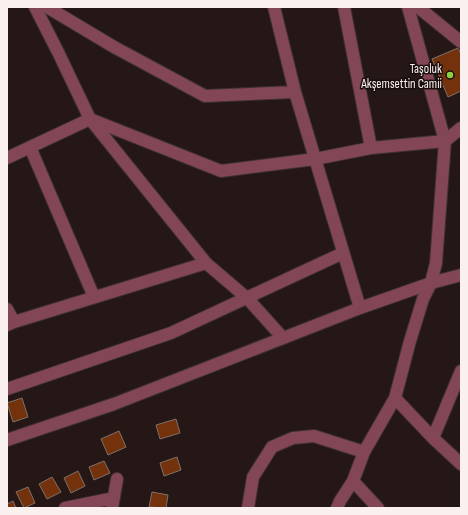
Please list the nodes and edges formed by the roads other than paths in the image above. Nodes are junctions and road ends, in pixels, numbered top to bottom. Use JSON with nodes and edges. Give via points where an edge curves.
{"nodes":[{"id":1,"x":35,"y":7,"type":"edge"},
{"id":2,"x":47,"y":7,"type":"edge"},
{"id":3,"x":274,"y":7,"type":"edge"},
{"id":4,"x":344,"y":7,"type":"edge"},
{"id":5,"x":408,"y":7,"type":"edge"},
{"id":6,"x":422,"y":8,"type":"edge"},
{"id":7,"x":461,"y":42,"type":"edge"},
{"id":8,"x":295,"y":92,"type":"junction"},
{"id":9,"x":90,"y":118,"type":"junction"},
{"id":10,"x":461,"y":128,"type":"edge"},
{"id":11,"x":445,"y":141,"type":"junction"},
{"id":12,"x":30,"y":147,"type":"junction"},
{"id":13,"x":371,"y":148,"type":"junction"},
{"id":14,"x":7,"y":158,"type":"edge"},
{"id":15,"x":315,"y":159,"type":"junction"},
{"id":16,"x":343,"y":252,"type":"junction"},
{"id":17,"x":206,"y":263,"type":"junction"},
{"id":18,"x":461,"y":275,"type":"edge"},
{"id":19,"x":431,"y":283,"type":"junction"},
{"id":20,"x":94,"y":297,"type":"junction"},
{"id":21,"x":247,"y":298,"type":"junction"},
{"id":22,"x":360,"y":308,"type":"junction"},
{"id":23,"x":7,"y":309,"type":"edge"},
{"id":24,"x":10,"y":323,"type":"edge"},
{"id":25,"x":283,"y":338,"type":"junction"},
{"id":26,"x":461,"y":371,"type":"edge"},
{"id":27,"x":458,"y":384,"type":"edge"},
{"id":28,"x":7,"y":389,"type":"edge"},
{"id":29,"x":395,"y":398,"type":"junction"},
{"id":30,"x":433,"y":438,"type":"junction"},
{"id":31,"x":7,"y":440,"type":"edge"},
{"id":32,"x":364,"y":452,"type":"junction"},
{"id":33,"x":461,"y":464,"type":"edge"},
{"id":34,"x":117,"y":479,"type":"dead end"},
{"id":35,"x":353,"y":481,"type":"junction"},
{"id":36,"x":113,"y":503,"type":"edge"},
{"id":37,"x":65,"y":508,"type":"edge"},
{"id":38,"x":248,"y":508,"type":"edge"},
{"id":39,"x":337,"y":508,"type":"edge"},
{"id":40,"x":378,"y":508,"type":"edge"}],
"edges":[{"from":1,"to":9,"type":"street"},
{"from":2,"to":8,"type":"street","via":[[205,96]]},
{"from":3,"to":8,"type":"street"},
{"from":4,"to":13,"type":"street"},
{"from":5,"to":11,"type":"street"},
{"from":6,"to":7,"type":"street"},
{"from":8,"to":15,"type":"street"},
{"from":9,"to":12,"type":"street"},
{"from":9,"to":15,"type":"street","via":[[221,172]]},
{"from":9,"to":17,"type":"street"},
{"from":10,"to":11,"type":"street"},
{"from":11,"to":13,"type":"street"},
{"from":11,"to":19,"type":"street","via":[[436,262]]},
{"from":12,"to":14,"type":"street"},
{"from":12,"to":20,"type":"street"},
{"from":13,"to":15,"type":"street"},
{"from":15,"to":16,"type":"street"},
{"from":16,"to":21,"type":"street"},
{"from":16,"to":22,"type":"street"},
{"from":17,"to":20,"type":"street"},
{"from":17,"to":21,"type":"street"},
{"from":18,"to":19,"type":"street"},
{"from":19,"to":22,"type":"street"},
{"from":19,"to":29,"type":"street","via":[[423,299]]},
{"from":20,"to":24,"type":"street"},
{"from":21,"to":25,"type":"street"},
{"from":21,"to":28,"type":"street","via":[[171,333]]},
{"from":22,"to":25,"type":"street"},
{"from":23,"to":24,"type":"street"},
{"from":25,"to":31,"type":"street","via":[[114,404]]},
{"from":26,"to":27,"type":"street"},
{"from":27,"to":30,"type":"street"},
{"from":29,"to":30,"type":"street"},
{"from":29,"to":32,"type":"street"},
{"from":30,"to":33,"type":"street"},
{"from":32,"to":35,"type":"street"},
{"from":32,"to":38,"type":"street","via":[[314,436],[293,438],[272,447],[253,477]]},
{"from":34,"to":36,"type":"street"},
{"from":35,"to":39,"type":"street"},
{"from":35,"to":40,"type":"street"},
{"from":36,"to":37,"type":"street"}]}
